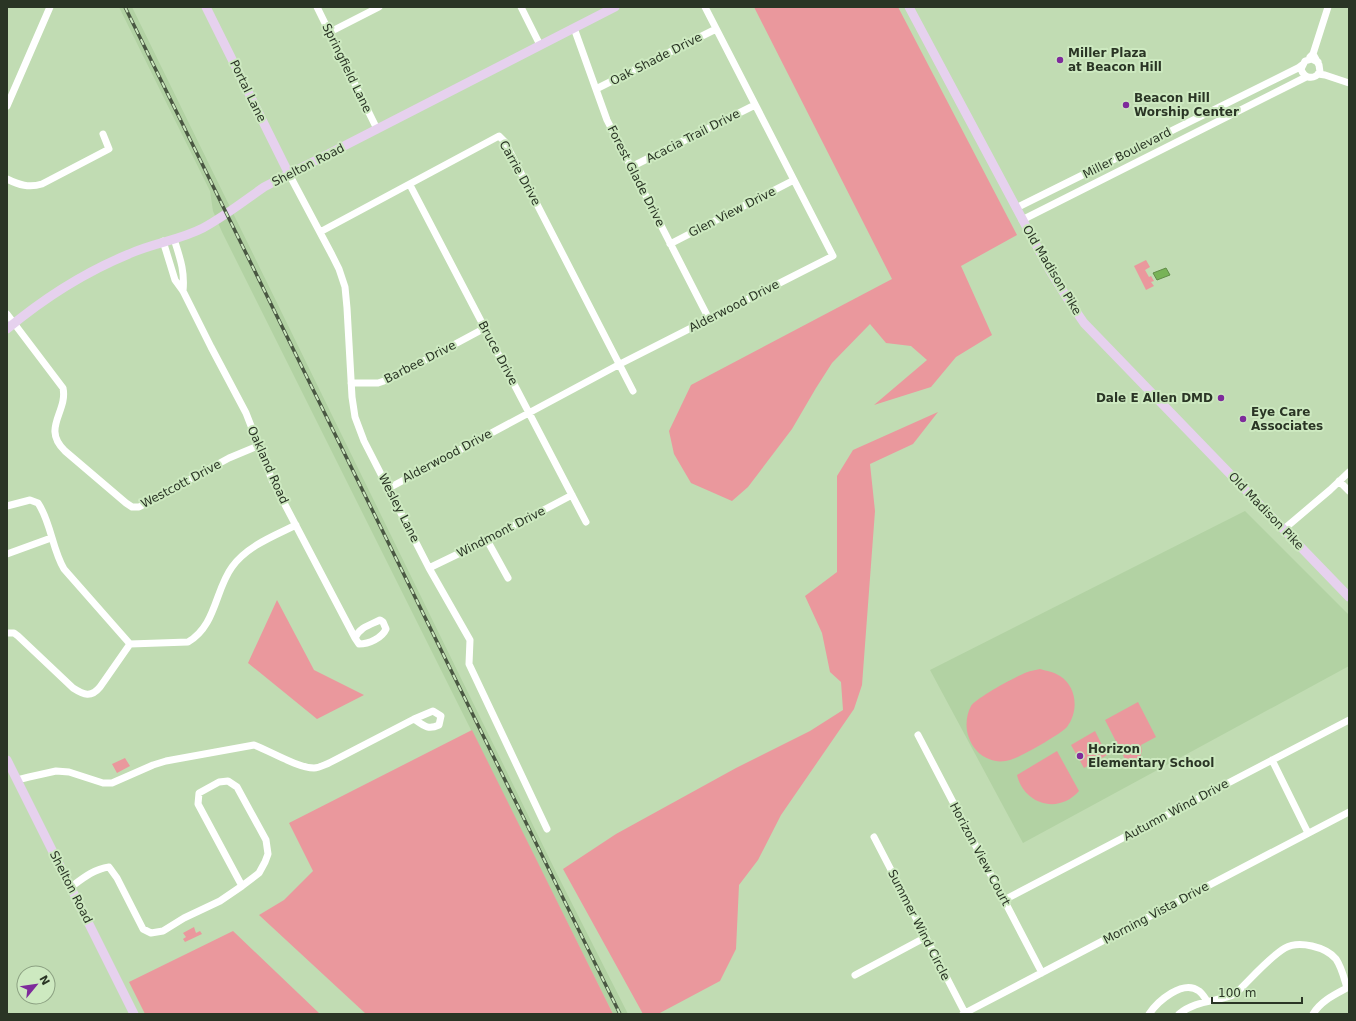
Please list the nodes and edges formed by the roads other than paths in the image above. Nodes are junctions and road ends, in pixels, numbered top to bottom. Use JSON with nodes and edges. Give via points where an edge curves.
{"nodes":[{"id":1,"x":50,"y":7,"type":"edge"},
{"id":2,"x":206,"y":7,"type":"edge"},
{"id":3,"x":317,"y":7,"type":"edge"},
{"id":4,"x":379,"y":7,"type":"edge"},
{"id":5,"x":521,"y":7,"type":"edge"},
{"id":6,"x":615,"y":7,"type":"edge"},
{"id":7,"x":705,"y":7,"type":"edge"},
{"id":8,"x":908,"y":7,"type":"edge"},
{"id":9,"x":1328,"y":7,"type":"edge"},
{"id":10,"x":574,"y":28,"type":"junction"},
{"id":11,"x":716,"y":29,"type":"junction"},
{"id":12,"x":330,"y":32,"type":"junction"},
{"id":13,"x":540,"y":45,"type":"junction"},
{"id":14,"x":1313,"y":54,"type":"junction"},
{"id":15,"x":1304,"y":63,"type":"junction"},
{"id":16,"x":1320,"y":70,"type":"junction"},
{"id":17,"x":1306,"y":77,"type":"junction"},
{"id":18,"x":1349,"y":83,"type":"edge"},
{"id":19,"x":596,"y":89,"type":"junction"},
{"id":20,"x":755,"y":105,"type":"junction"},
{"id":21,"x":7,"y":106,"type":"edge"},
{"id":22,"x":377,"y":129,"type":"junction"},
{"id":23,"x":103,"y":134,"type":"dead end"},
{"id":24,"x":1147,"y":143,"type":"junction"},
{"id":25,"x":1152,"y":154,"type":"junction"},
{"id":26,"x":631,"y":167,"type":"junction"},
{"id":27,"x":289,"y":174,"type":"junction"},
{"id":28,"x":1081,"y":176,"type":"junction"},
{"id":29,"x":7,"y":178,"type":"edge"},
{"id":30,"x":794,"y":180,"type":"junction"},
{"id":31,"x":410,"y":185,"type":"junction"},
{"id":32,"x":1085,"y":188,"type":"junction"},
{"id":33,"x":1016,"y":208,"type":"junction"},
{"id":34,"x":1022,"y":220,"type":"junction"},
{"id":35,"x":320,"y":232,"type":"junction"},
{"id":36,"x":174,"y":239,"type":"junction"},
{"id":37,"x":163,"y":241,"type":"junction"},
{"id":38,"x":670,"y":244,"type":"junction"},
{"id":39,"x":184,"y":291,"type":"junction"},
{"id":40,"x":7,"y":314,"type":"edge"},
{"id":41,"x":709,"y":319,"type":"junction"},
{"id":42,"x":10,"y":326,"type":"edge"},
{"id":43,"x":485,"y":328,"type":"junction"},
{"id":44,"x":620,"y":364,"type":"junction"},
{"id":45,"x":351,"y":383,"type":"junction"},
{"id":46,"x":633,"y":391,"type":"dead end"},
{"id":47,"x":529,"y":413,"type":"junction"},
{"id":48,"x":258,"y":446,"type":"junction"},
{"id":49,"x":1348,"y":474,"type":"edge"},
{"id":50,"x":1339,"y":481,"type":"junction"},
{"id":51,"x":389,"y":488,"type":"junction"},
{"id":52,"x":1349,"y":491,"type":"edge"},
{"id":53,"x":572,"y":495,"type":"junction"},
{"id":54,"x":7,"y":506,"type":"edge"},
{"id":55,"x":586,"y":522,"type":"dead end"},
{"id":56,"x":296,"y":525,"type":"junction"},
{"id":57,"x":1284,"y":529,"type":"junction"},
{"id":58,"x":51,"y":538,"type":"junction"},
{"id":59,"x":488,"y":540,"type":"junction"},
{"id":60,"x":7,"y":554,"type":"edge"},
{"id":61,"x":429,"y":568,"type":"junction"},
{"id":62,"x":508,"y":578,"type":"dead end"},
{"id":63,"x":1349,"y":597,"type":"edge"},
{"id":64,"x":7,"y":633,"type":"edge"},
{"id":65,"x":355,"y":638,"type":"dead end"},
{"id":66,"x":130,"y":644,"type":"junction"},
{"id":67,"x":414,"y":719,"type":"dead end"},
{"id":68,"x":1349,"y":720,"type":"edge"},
{"id":69,"x":918,"y":735,"type":"dead end"},
{"id":70,"x":7,"y":760,"type":"edge"},
{"id":71,"x":1272,"y":760,"type":"junction"},
{"id":72,"x":17,"y":780,"type":"junction"},
{"id":73,"x":1349,"y":812,"type":"edge"},
{"id":74,"x":547,"y":830,"type":"dead end"},
{"id":75,"x":1308,"y":833,"type":"junction"},
{"id":76,"x":874,"y":837,"type":"dead end"},
{"id":77,"x":242,"y":886,"type":"junction"},
{"id":78,"x":71,"y":887,"type":"junction"},
{"id":79,"x":1004,"y":900,"type":"junction"},
{"id":80,"x":926,"y":937,"type":"junction"},
{"id":81,"x":1042,"y":973,"type":"junction"},
{"id":82,"x":855,"y":975,"type":"dead end"},
{"id":83,"x":1207,"y":1001,"type":"junction"},
{"id":84,"x":964,"y":1013,"type":"edge"},
{"id":85,"x":134,"y":1014,"type":"edge"},
{"id":86,"x":1149,"y":1014,"type":"edge"},
{"id":87,"x":1180,"y":1014,"type":"edge"},
{"id":88,"x":1313,"y":1014,"type":"edge"}],
"edges":[{"from":1,"to":21,"type":"street"},
{"from":2,"to":27,"type":"street","name":"Portal Lane"},
{"from":3,"to":12,"type":"street","name":"Springfield Lane"},
{"from":4,"to":12,"type":"street"},
{"from":5,"to":13,"type":"street"},
{"from":6,"to":10,"type":"street","name":"Shelton Road"},
{"from":7,"to":11,"type":"street","name":"Alderwood Drive"},
{"from":8,"to":33,"type":"street","name":"Old Madison Pike"},
{"from":9,"to":14,"type":"street"},
{"from":10,"to":13,"type":"street","name":"Shelton Road"},
{"from":10,"to":19,"type":"street","name":"Forest Glade Drive"},
{"from":11,"to":19,"type":"street","name":"Oak Shade Drive"},
{"from":11,"to":20,"type":"street","name":"Alderwood Drive"},
{"from":12,"to":22,"type":"street","name":"Springfield Lane"},
{"from":13,"to":22,"type":"street","name":"Shelton Road"},
{"from":14,"to":15,"type":"street","name":"Miller Boulevard"},
{"from":14,"to":16,"type":"street"},
{"from":15,"to":16,"type":"street","via":[[1312,59]]},
{"from":15,"to":17,"type":"street","via":[[1302,72]]},
{"from":15,"to":24,"type":"street","name":"Miller Boulevard"},
{"from":16,"to":17,"type":"street","via":[[1313,78]]},
{"from":16,"to":18,"type":"street"},
{"from":17,"to":25,"type":"street","name":"Miller Boulevard"},
{"from":19,"to":26,"type":"street","name":"Forest Glade Drive","via":[[607,120]]},
{"from":20,"to":26,"type":"street","name":"Acacia Trail Drive"},
{"from":20,"to":30,"type":"street","name":"Alderwood Drive"},
{"from":22,"to":27,"type":"street","name":"Shelton Road"},
{"from":23,"to":29,"type":"street","via":[[109,149],[42,184],[27,186]]},
{"from":24,"to":25,"type":"street"},
{"from":24,"to":28,"type":"street","name":"Miller Boulevard"},
{"from":25,"to":32,"type":"street","name":"Miller Boulevard"},
{"from":26,"to":38,"type":"street","name":"Forest Glade Drive"},
{"from":27,"to":35,"type":"street","name":"Wesley Lane"},
{"from":27,"to":36,"type":"street","name":"Shelton Road","via":[[264,187],[212,223]]},
{"from":28,"to":32,"type":"street"},
{"from":28,"to":33,"type":"street","name":"Miller Boulevard"},
{"from":30,"to":38,"type":"street","name":"Glen View Drive"},
{"from":30,"to":41,"type":"street","name":"Alderwood Drive","via":[[833,256]]},
{"from":31,"to":35,"type":"street","name":"Carrie Drive"},
{"from":31,"to":43,"type":"street","name":"Bruce Drive"},
{"from":31,"to":44,"type":"street","name":"Carrie Drive","via":[[499,136],[505,142]]},
{"from":32,"to":34,"type":"street","name":"Miller Boulevard"},
{"from":33,"to":34,"type":"street","name":"Old Madison Pike"},
{"from":34,"to":57,"type":"street","name":"Old Madison Pike","via":[[1049,270],[1084,323]]},
{"from":35,"to":45,"type":"street","name":"Wesley Lane","via":[[345,287]]},
{"from":36,"to":37,"type":"street","name":"Shelton Road"},
{"from":36,"to":39,"type":"street","name":"Oakland Road","via":[[184,276]]},
{"from":37,"to":39,"type":"street","name":"Oakland Road","via":[[175,280]]},
{"from":37,"to":42,"type":"street","name":"Shelton Road","via":[[90,273]]},
{"from":38,"to":41,"type":"street","name":"Forest Glade Drive"},
{"from":39,"to":48,"type":"street","name":"Oakland Road","via":[[246,412]]},
{"from":40,"to":42,"type":"street","name":"Westcott Drive"},
{"from":41,"to":44,"type":"street","name":"Alderwood Drive"},
{"from":42,"to":48,"type":"street","name":"Westcott Drive","via":[[63,388],[63,400],[54,430],[57,441],[65,451],[132,507],[139,507],[229,458]]},
{"from":43,"to":45,"type":"street","name":"Barbee Drive","via":[[390,379]]},
{"from":43,"to":47,"type":"street","name":"Bruce Drive"},
{"from":44,"to":46,"type":"street","name":"Carrie Drive"},
{"from":44,"to":47,"type":"street","name":"Alderwood Drive"},
{"from":45,"to":51,"type":"street","name":"Wesley Lane","via":[[355,417],[364,441]]},
{"from":47,"to":51,"type":"street","name":"Alderwood Drive"},
{"from":47,"to":53,"type":"street","name":"Bruce Drive"},
{"from":48,"to":56,"type":"street","name":"Oakland Road","via":[[272,480]]},
{"from":49,"to":50,"type":"street"},
{"from":50,"to":52,"type":"street"},
{"from":50,"to":57,"type":"street"},
{"from":51,"to":61,"type":"street","name":"Wesley Lane"},
{"from":53,"to":55,"type":"street","name":"Bruce Drive"},
{"from":53,"to":59,"type":"street","name":"Windmont Drive"},
{"from":54,"to":58,"type":"street","via":[[30,500],[38,503]]},
{"from":56,"to":65,"type":"street","name":"Oakland Road"},
{"from":56,"to":66,"type":"street","via":[[247,551],[233,565],[224,581],[210,620],[196,637],[188,642]]},
{"from":57,"to":63,"type":"street","name":"Old Madison Pike"},
{"from":58,"to":60,"type":"street"},
{"from":58,"to":66,"type":"street","via":[[59,560],[69,576]]},
{"from":59,"to":61,"type":"street","name":"Windmont Drive"},
{"from":59,"to":62,"type":"street"},
{"from":61,"to":74,"type":"street","name":"Wesley Lane","via":[[470,640],[469,664]]},
{"from":64,"to":66,"type":"street","via":[[18,636],[73,688],[89,694],[96,692]]},
{"from":67,"to":72,"type":"street","via":[[316,768],[305,767],[254,745],[166,761],[112,783],[103,783],[69,772]]},
{"from":68,"to":71,"type":"street","name":"Autumn Wind Drive"},
{"from":69,"to":79,"type":"street","name":"Horizon View Court"},
{"from":70,"to":72,"type":"street","name":"Shelton Road"},
{"from":71,"to":75,"type":"street"},
{"from":71,"to":79,"type":"street","name":"Autumn Wind Drive"},
{"from":72,"to":78,"type":"street","name":"Shelton Road"},
{"from":73,"to":75,"type":"street","name":"Morning Vista Drive"},
{"from":75,"to":81,"type":"street","name":"Morning Vista Drive"},
{"from":76,"to":80,"type":"street","name":"Summer Wind Circle"},
{"from":77,"to":77,"type":"street","via":[[198,804],[199,793],[219,782],[228,781],[237,787],[266,840],[268,854],[265,862],[259,873]]},
{"from":77,"to":78,"type":"street","via":[[220,901],[163,931],[151,933],[143,929],[109,867],[100,869]]},
{"from":78,"to":85,"type":"street","name":"Shelton Road"},
{"from":79,"to":81,"type":"street","name":"Horizon View Court"},
{"from":80,"to":82,"type":"street"},
{"from":80,"to":84,"type":"street","name":"Summer Wind Circle"},
{"from":81,"to":84,"type":"street","name":"Morning Vista Drive"},
{"from":83,"to":86,"type":"street","via":[[1200,991],[1192,988],[1181,989],[1161,1000]]},
{"from":83,"to":87,"type":"street","via":[[1194,1005]]},
{"from":83,"to":88,"type":"street","via":[[1235,994],[1276,954],[1286,947],[1304,944],[1322,949],[1335,958],[1342,969],[1347,988],[1328,998]]}]}
